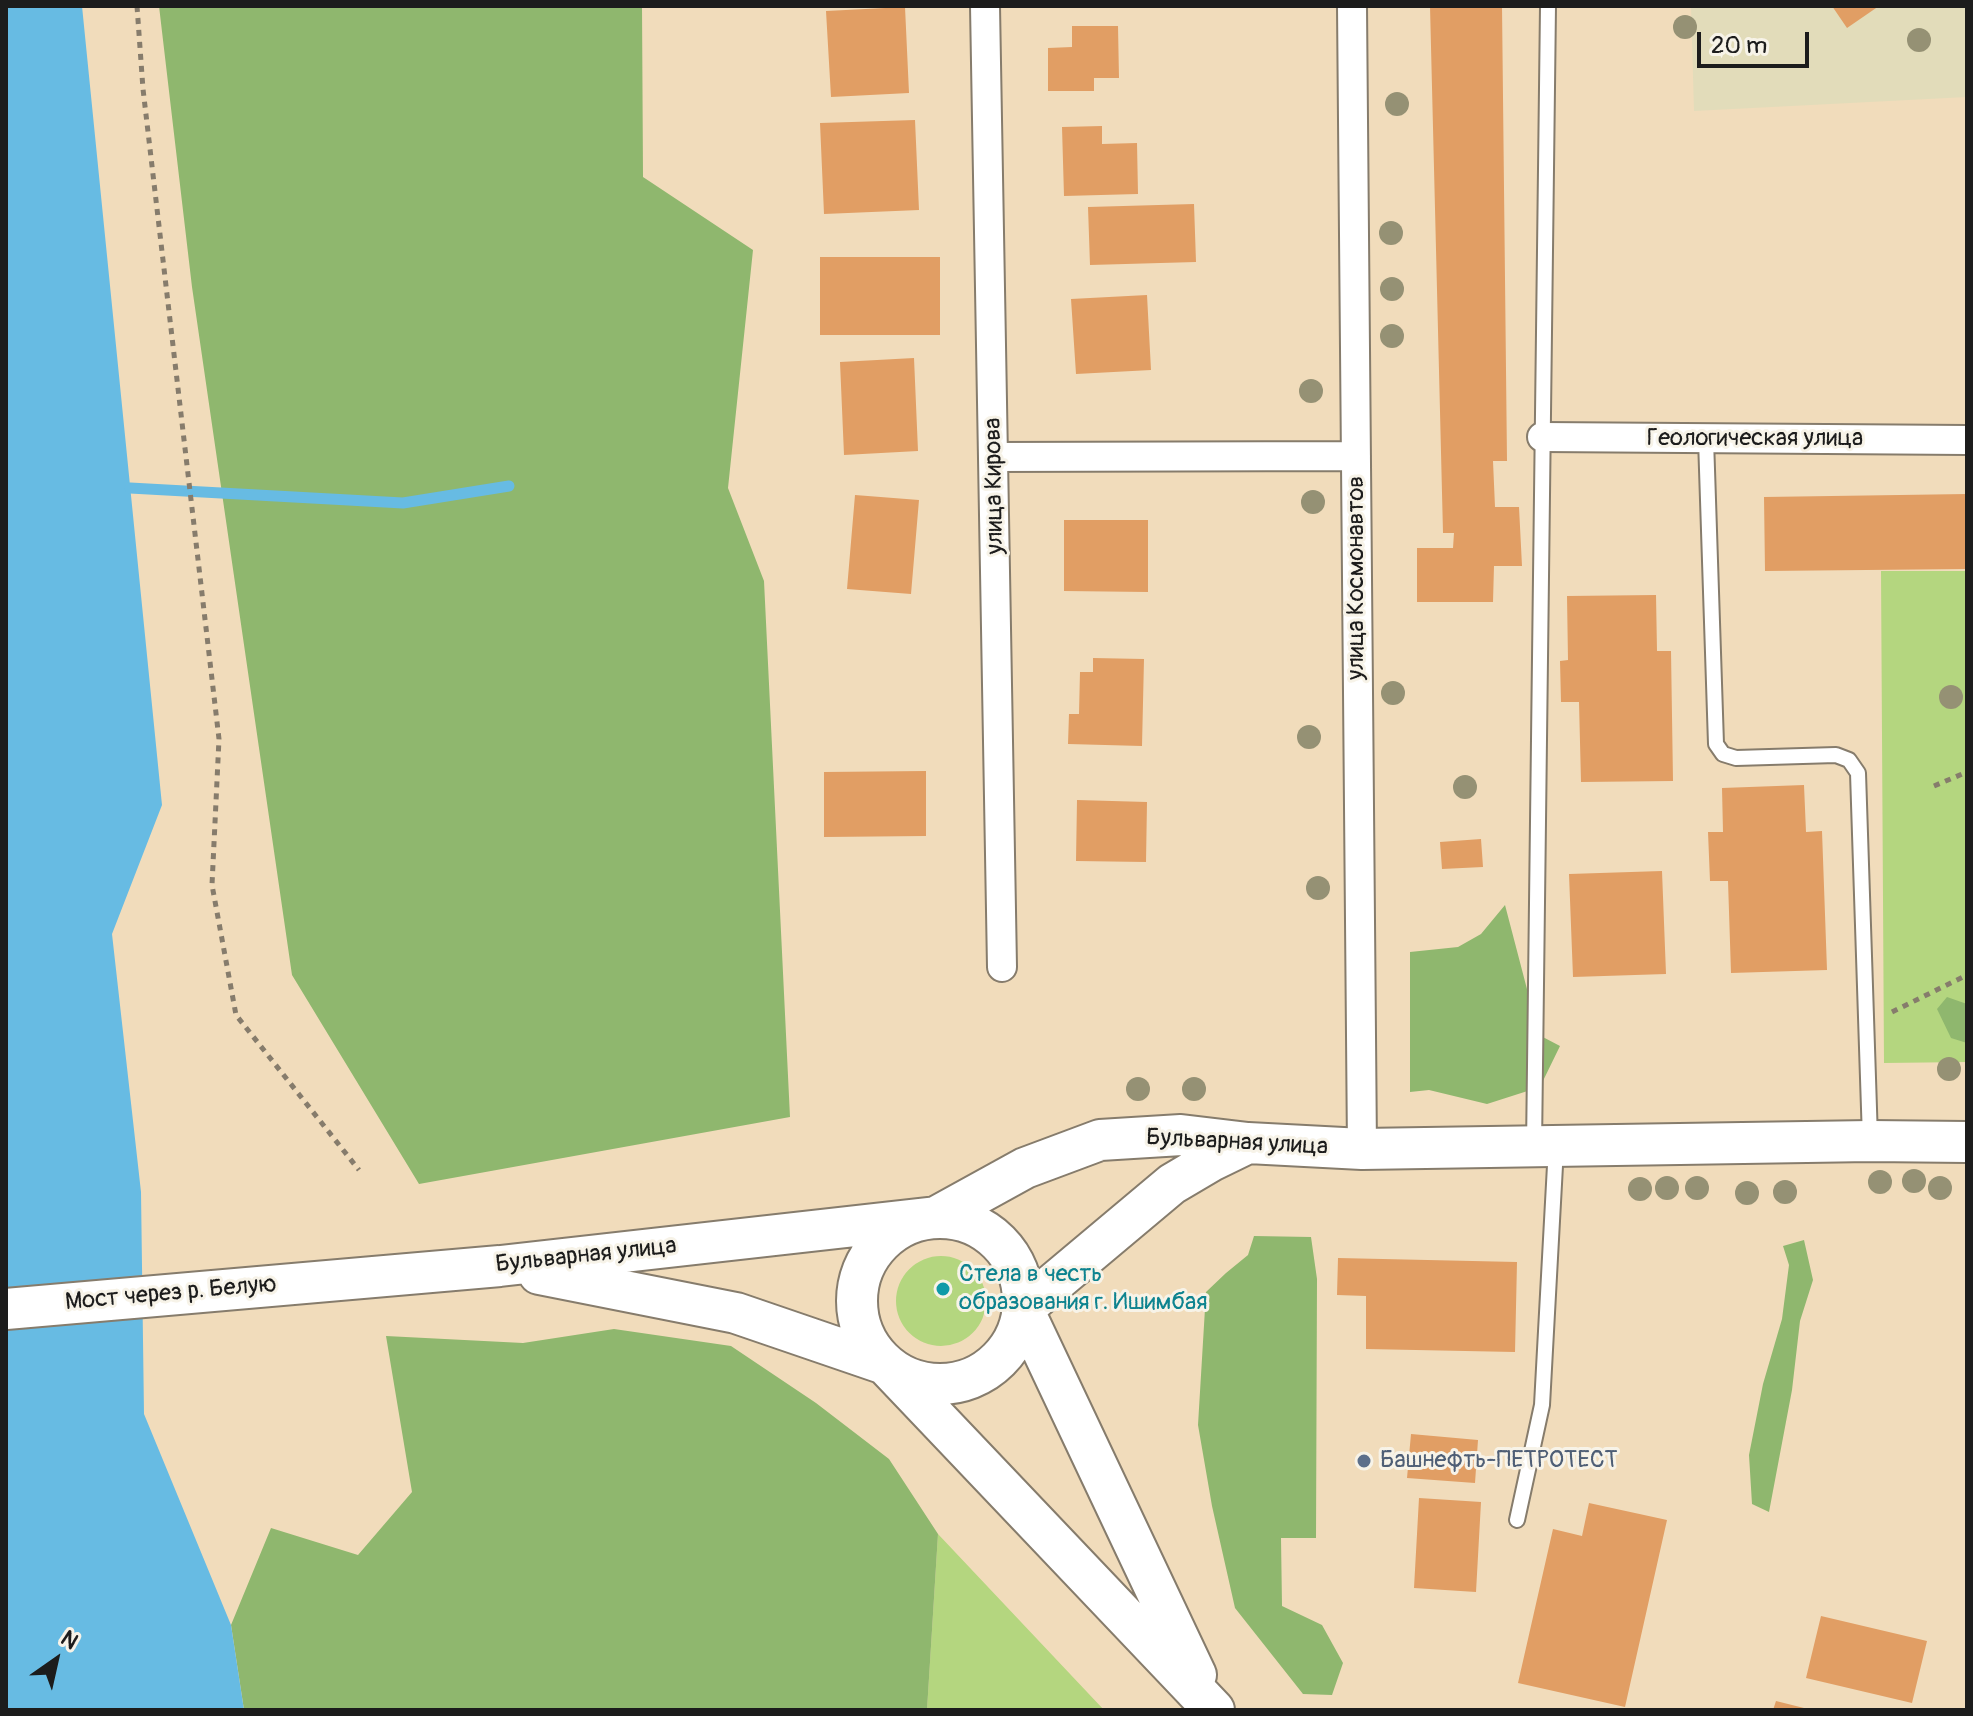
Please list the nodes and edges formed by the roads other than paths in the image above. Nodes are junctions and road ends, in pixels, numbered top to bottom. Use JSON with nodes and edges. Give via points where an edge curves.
{"nodes":[{"id":1,"x":985,"y":6,"type":"edge"},
{"id":2,"x":1352,"y":6,"type":"edge"},
{"id":3,"x":1548,"y":6,"type":"edge"},
{"id":4,"x":1542,"y":437,"type":"junction"},
{"id":5,"x":1706,"y":439,"type":"junction"},
{"id":6,"x":1967,"y":440,"type":"edge"},
{"id":7,"x":1356,"y":456,"type":"junction"},
{"id":8,"x":995,"y":457,"type":"junction"},
{"id":9,"x":1002,"y":967,"type":"dead end"},
{"id":10,"x":1870,"y":1141,"type":"junction"},
{"id":11,"x":1967,"y":1142,"type":"edge"},
{"id":12,"x":1248,"y":1143,"type":"junction"},
{"id":13,"x":1545,"y":1146,"type":"junction"},
{"id":14,"x":1362,"y":1149,"type":"junction"},
{"id":15,"x":936,"y":1217,"type":"junction"},
{"id":16,"x":500,"y":1266,"type":"junction"},
{"id":17,"x":337,"y":1279,"type":"joint"},
{"id":18,"x":6,"y":1309,"type":"edge"},
{"id":19,"x":1023,"y":1309,"type":"junction"},
{"id":20,"x":885,"y":1364,"type":"junction"},
{"id":21,"x":1517,"y":1520,"type":"dead end"},
{"id":22,"x":1212,"y":1709,"type":"edge"}],
"edges":[{"from":1,"to":8,"type":"street","name":"улица Кирова"},
{"from":2,"to":7,"type":"street","name":"улица Космонавтов"},
{"from":3,"to":4,"type":"lane"},
{"from":4,"to":5,"type":"street","name":"Геологическая улица"},
{"from":4,"to":13,"type":"lane"},
{"from":5,"to":6,"type":"street","name":"Геологическая улица"},
{"from":5,"to":10,"type":"lane","via":[[1716,744],[1723,754],[1736,758],[1836,755],[1849,760],[1858,773]]},
{"from":7,"to":8,"type":"street"},
{"from":7,"to":14,"type":"street","name":"улица Космонавтов"},
{"from":8,"to":9,"type":"street","name":"улица Кирова"},
{"from":10,"to":11,"type":"main road","name":"Бульварная улица"},
{"from":10,"to":13,"type":"main road","name":"Бульварная улица"},
{"from":12,"to":14,"type":"main road","name":"Бульварная улица"},
{"from":12,"to":15,"type":"main road","name":"Бульварная улица","via":[[1181,1135],[1100,1140],[1025,1168]]},
{"from":12,"to":19,"type":"main road","via":[[1172,1184]]},
{"from":13,"to":14,"type":"main road","name":"Бульварная улица"},
{"from":13,"to":21,"type":"lane","via":[[1542,1405]]},
{"from":15,"to":16,"type":"main road","name":"Бульварная улица"},
{"from":15,"to":19,"type":"main road","via":[[964,1221],[990,1234],[1009,1255],[1021,1281]]},
{"from":15,"to":20,"type":"main road","via":[[908,1223],[884,1238],[866,1260],[857,1287],[857,1315],[867,1342]]},
{"from":16,"to":17,"type":"main road","name":"Бульварная улица"},
{"from":16,"to":20,"type":"main road","via":[[736,1313]]},
{"from":17,"to":18,"type":"main road","name":"Мост через р. Белую"},
{"from":19,"to":20,"type":"main road","via":[[1016,1335],[1002,1357],[958,1383],[907,1378]]},
{"from":19,"to":22,"type":"main road"},
{"from":20,"to":22,"type":"main road"}]}
